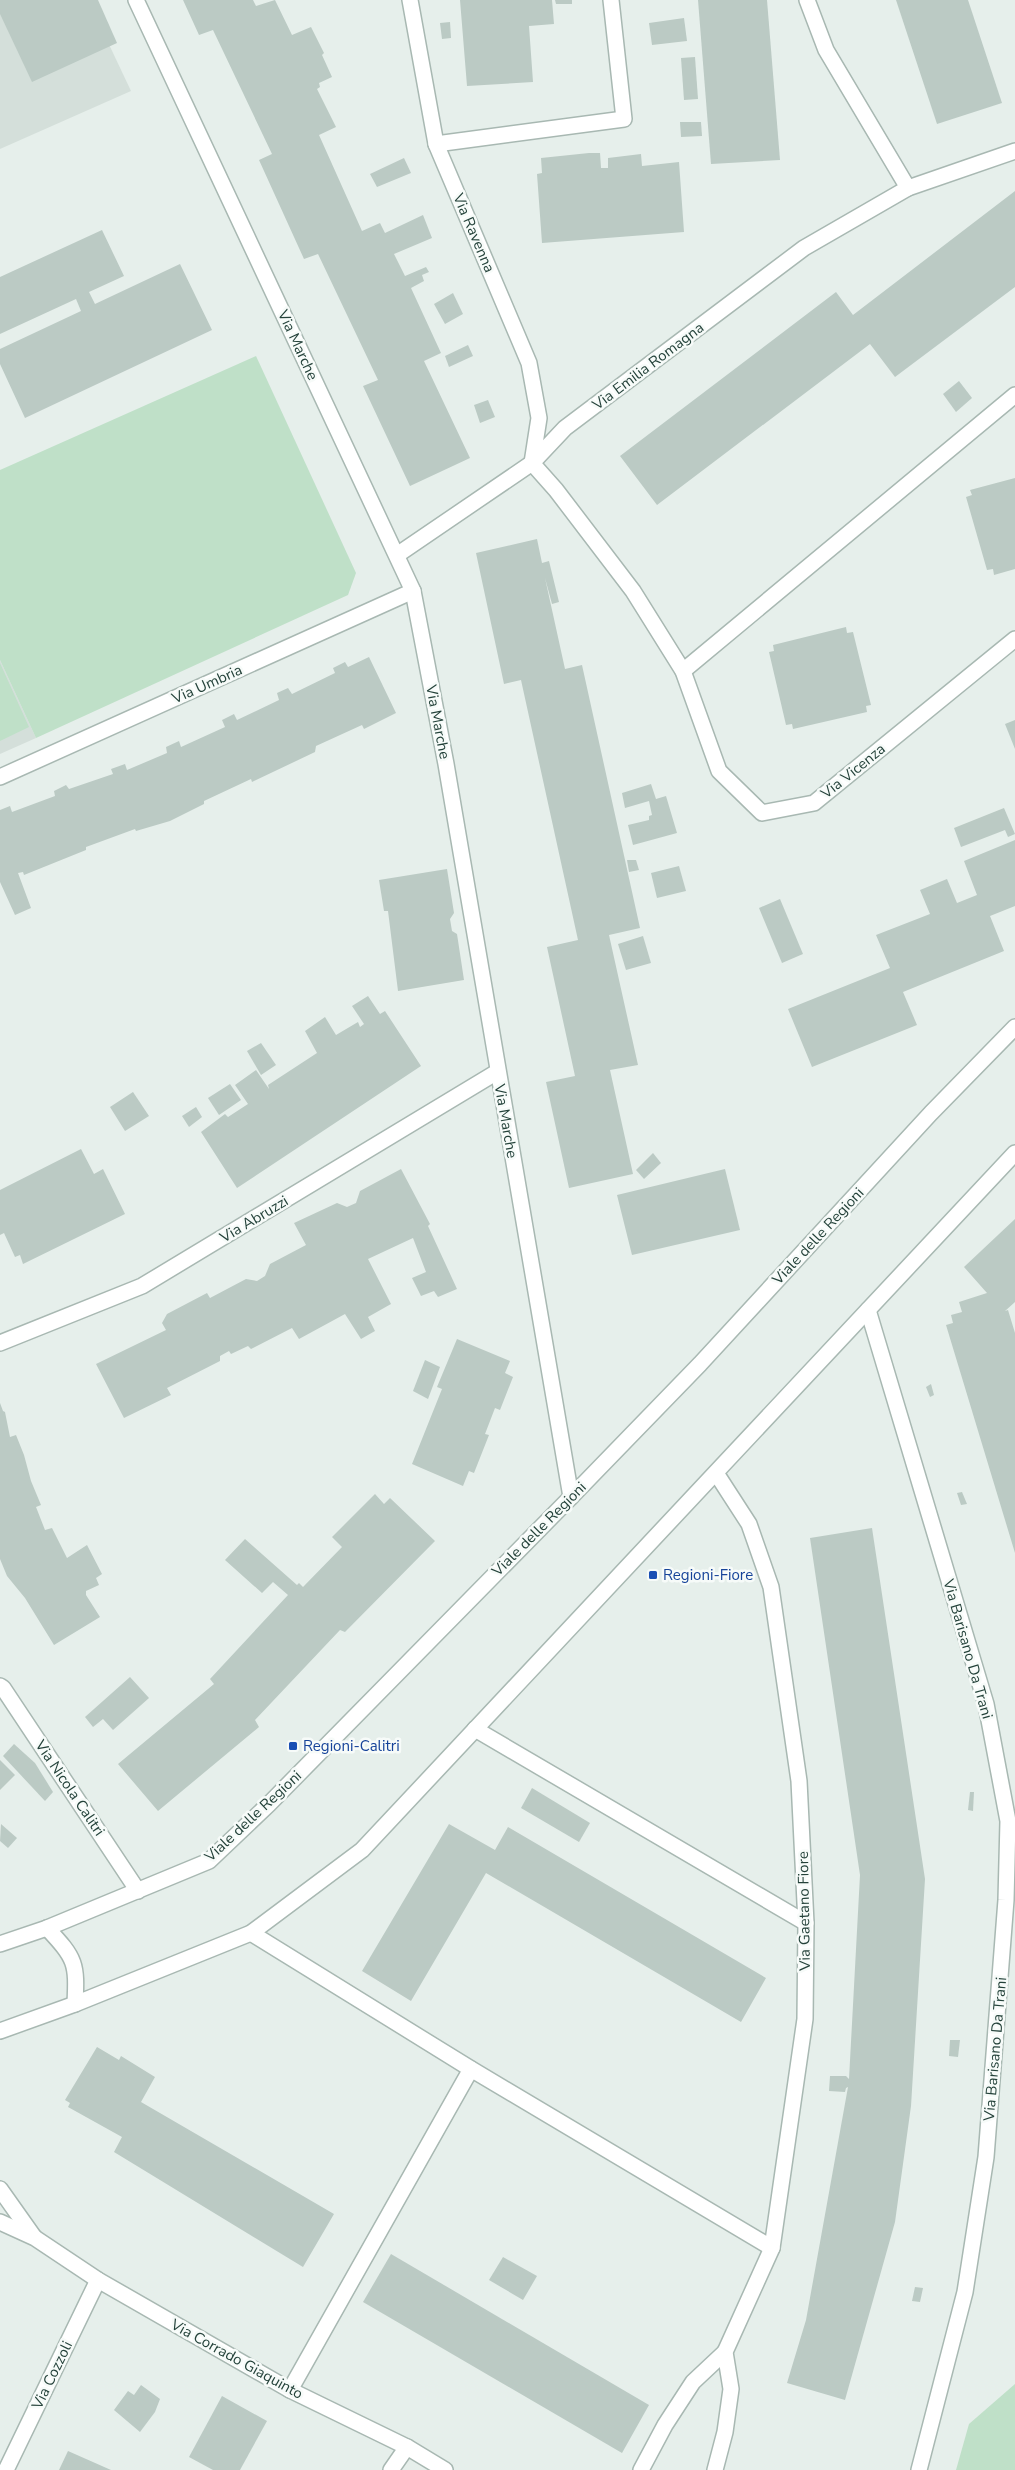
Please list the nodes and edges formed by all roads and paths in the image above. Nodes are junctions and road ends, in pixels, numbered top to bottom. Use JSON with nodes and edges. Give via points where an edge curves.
{"nodes":[{"id":1,"x":136,"y":0,"type":"edge"},
{"id":2,"x":410,"y":0,"type":"edge"},
{"id":3,"x":611,"y":0,"type":"edge"},
{"id":4,"x":807,"y":0,"type":"edge"},
{"id":5,"x":436,"y":144,"type":"junction"},
{"id":6,"x":1015,"y":150,"type":"edge"},
{"id":7,"x":908,"y":188,"type":"junction"},
{"id":8,"x":1015,"y":395,"type":"edge"},
{"id":9,"x":532,"y":463,"type":"junction"},
{"id":10,"x":397,"y":555,"type":"junction"},
{"id":11,"x":413,"y":591,"type":"junction"},
{"id":12,"x":1015,"y":639,"type":"edge"},
{"id":13,"x":683,"y":672,"type":"junction"},
{"id":14,"x":0,"y":777,"type":"edge"},
{"id":15,"x":1015,"y":1026,"type":"edge"},
{"id":16,"x":497,"y":1072,"type":"junction"},
{"id":17,"x":1015,"y":1153,"type":"edge"},
{"id":18,"x":868,"y":1310,"type":"junction"},
{"id":19,"x":0,"y":1344,"type":"edge"},
{"id":20,"x":716,"y":1473,"type":"junction"},
{"id":21,"x":571,"y":1497,"type":"junction"},
{"id":22,"x":0,"y":1686,"type":"edge"},
{"id":23,"x":475,"y":1729,"type":"junction"},
{"id":24,"x":138,"y":1891,"type":"junction"},
{"id":25,"x":1011,"y":1901,"type":"edge"},
{"id":26,"x":806,"y":1923,"type":"junction"},
{"id":27,"x":47,"y":1928,"type":"junction"},
{"id":28,"x":251,"y":1933,"type":"junction"},
{"id":29,"x":0,"y":1944,"type":"edge"},
{"id":30,"x":75,"y":2004,"type":"junction"},
{"id":31,"x":0,"y":2031,"type":"edge"},
{"id":32,"x":471,"y":2069,"type":"junction"},
{"id":33,"x":0,"y":2189,"type":"edge"},
{"id":34,"x":0,"y":2222,"type":"edge"},
{"id":35,"x":35,"y":2238,"type":"junction"},
{"id":36,"x":772,"y":2248,"type":"junction"},
{"id":37,"x":98,"y":2280,"type":"junction"},
{"id":38,"x":725,"y":2352,"type":"junction"},
{"id":39,"x":290,"y":2390,"type":"junction"},
{"id":40,"x":407,"y":2447,"type":"junction"},
{"id":41,"x":6,"y":2470,"type":"edge"},
{"id":42,"x":391,"y":2470,"type":"edge"},
{"id":43,"x":445,"y":2470,"type":"edge"},
{"id":44,"x":640,"y":2470,"type":"edge"},
{"id":45,"x":715,"y":2470,"type":"edge"},
{"id":46,"x":919,"y":2470,"type":"edge"}],
"edges":[{"from":1,"to":10,"type":"street","name":"Via Marche"},
{"from":2,"to":5,"type":"street","name":"Via Ravenna"},
{"from":3,"to":5,"type":"street","via":[[624,119]]},
{"from":4,"to":7,"type":"street","via":[[826,50]]},
{"from":5,"to":9,"type":"street","name":"Via Ravenna","via":[[529,363],[539,418]]},
{"from":6,"to":7,"type":"street","name":"Via Emilia Romagna"},
{"from":7,"to":9,"type":"street","name":"Via Emilia Romagna","via":[[804,248],[565,428]]},
{"from":8,"to":13,"type":"street"},
{"from":9,"to":10,"type":"street","name":"Via Emilia Romagna"},
{"from":9,"to":13,"type":"street","name":"Via Vicenza","via":[[633,591]]},
{"from":10,"to":11,"type":"street","name":"Via Marche"},
{"from":11,"to":14,"type":"street","name":"Via Umbria"},
{"from":11,"to":16,"type":"street","name":"Via Marche","via":[[446,764]]},
{"from":12,"to":13,"type":"street","name":"Via Vicenza","via":[[814,803],[762,813],[719,771]]},
{"from":15,"to":21,"type":"street","name":"Viale delle Regioni","via":[[700,1364]]},
{"from":16,"to":19,"type":"street","name":"Via Abruzzi","via":[[142,1286]]},
{"from":16,"to":21,"type":"street","name":"Via Marche"},
{"from":17,"to":18,"type":"street"},
{"from":18,"to":20,"type":"street"},
{"from":18,"to":25,"type":"street","name":"Via Barisano Da Trani","via":[[986,1704],[1008,1821]]},
{"from":20,"to":23,"type":"street"},
{"from":20,"to":26,"type":"street","name":"Via Gaetano Fiore","via":[[749,1524],[771,1587],[799,1781]]},
{"from":21,"to":24,"type":"street","name":"Viale delle Regioni","via":[[209,1861]]},
{"from":22,"to":24,"type":"street","name":"Via Nicola Calitri"},
{"from":23,"to":26,"type":"street"},
{"from":23,"to":28,"type":"street","via":[[362,1850]]},
{"from":24,"to":27,"type":"street","name":"Viale delle Regioni"},
{"from":25,"to":46,"type":"street","name":"Via Barisano Da Trani","via":[[986,2157],[964,2292]]},
{"from":26,"to":36,"type":"street","name":"Via Gaetano Fiore","via":[[805,2019]]},
{"from":27,"to":29,"type":"street","name":"Viale delle Regioni"},
{"from":27,"to":30,"type":"street","via":[[66,1948],[76,1970]]},
{"from":28,"to":30,"type":"street"},
{"from":28,"to":32,"type":"street"},
{"from":30,"to":31,"type":"street"},
{"from":32,"to":36,"type":"street"},
{"from":32,"to":39,"type":"street"},
{"from":33,"to":35,"type":"street","name":"Via Corrado Giaquinto"},
{"from":34,"to":35,"type":"street","name":"Via Corrado Giaquinto"},
{"from":35,"to":37,"type":"street","name":"Via Corrado Giaquinto"},
{"from":36,"to":38,"type":"street","name":"Via Gaetano Fiore"},
{"from":37,"to":39,"type":"street","name":"Via Corrado Giaquinto"},
{"from":37,"to":41,"type":"street","name":"Via Cozzoli"},
{"from":38,"to":44,"type":"street","name":"Via Gaetano Fiore","via":[[692,2382]]},
{"from":38,"to":45,"type":"street","via":[[731,2390]]},
{"from":39,"to":40,"type":"street","name":"Via Corrado Giaquinto"},
{"from":40,"to":42,"type":"street"},
{"from":40,"to":43,"type":"street","name":"Via Corrado Giaquinto"}]}
